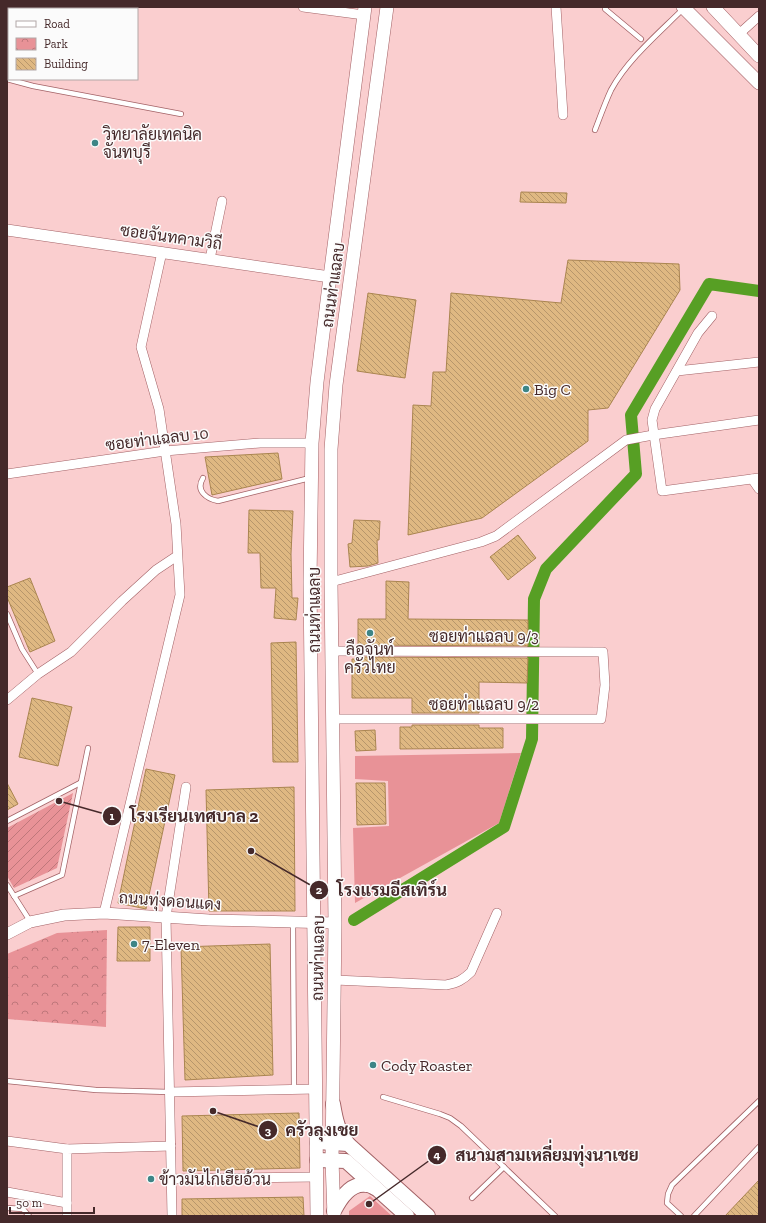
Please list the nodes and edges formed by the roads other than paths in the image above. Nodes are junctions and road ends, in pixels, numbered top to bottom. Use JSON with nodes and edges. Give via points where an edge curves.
{"nodes":[{"id":1,"x":303,"y":7,"type":"edge"},
{"id":2,"x":387,"y":7,"type":"edge"},
{"id":3,"x":556,"y":7,"type":"edge"},
{"id":4,"x":606,"y":7,"type":"edge"},
{"id":5,"x":683,"y":7,"type":"edge"},
{"id":6,"x":713,"y":7,"type":"edge"},
{"id":7,"x":365,"y":11,"type":"edge"},
{"id":8,"x":759,"y":16,"type":"edge"},
{"id":9,"x":739,"y":34,"type":"junction"},
{"id":10,"x":641,"y":39,"type":"dead end"},
{"id":11,"x":759,"y":56,"type":"edge"},
{"id":12,"x":11,"y":80,"type":"edge"},
{"id":13,"x":759,"y":83,"type":"edge"},
{"id":14,"x":180,"y":114,"type":"dead end"},
{"id":15,"x":563,"y":115,"type":"dead end"},
{"id":16,"x":595,"y":130,"type":"dead end"},
{"id":17,"x":222,"y":201,"type":"dead end"},
{"id":18,"x":7,"y":230,"type":"edge"},
{"id":19,"x":162,"y":252,"type":"junction"},
{"id":20,"x":210,"y":259,"type":"junction"},
{"id":21,"x":330,"y":276,"type":"junction"},
{"id":22,"x":351,"y":280,"type":"junction"},
{"id":23,"x":712,"y":316,"type":"dead end"},
{"id":24,"x":759,"y":362,"type":"edge"},
{"id":25,"x":677,"y":371,"type":"junction"},
{"id":26,"x":759,"y":420,"type":"edge"},
{"id":27,"x":653,"y":435,"type":"junction"},
{"id":28,"x":312,"y":442,"type":"junction"},
{"id":29,"x":165,"y":451,"type":"junction"},
{"id":30,"x":7,"y":474,"type":"edge"},
{"id":31,"x":203,"y":478,"type":"dead end"},
{"id":32,"x":312,"y":478,"type":"junction"},
{"id":33,"x":756,"y":478,"type":"edge"},
{"id":34,"x":759,"y":489,"type":"edge"},
{"id":35,"x":177,"y":556,"type":"junction"},
{"id":36,"x":310,"y":582,"type":"junction"},
{"id":37,"x":331,"y":582,"type":"junction"},
{"id":38,"x":7,"y":614,"type":"edge"},
{"id":39,"x":332,"y":651,"type":"junction"},
{"id":40,"x":38,"y":674,"type":"junction"},
{"id":41,"x":605,"y":685,"type":"joint"},
{"id":42,"x":7,"y":700,"type":"edge"},
{"id":43,"x":332,"y":719,"type":"junction"},
{"id":44,"x":88,"y":748,"type":"dead end"},
{"id":45,"x":80,"y":783,"type":"junction"},
{"id":46,"x":186,"y":787,"type":"dead end"},
{"id":47,"x":7,"y":821,"type":"edge"},
{"id":48,"x":7,"y":885,"type":"edge"},
{"id":49,"x":14,"y":896,"type":"junction"},
{"id":50,"x":104,"y":913,"type":"junction"},
{"id":51,"x":497,"y":913,"type":"dead end"},
{"id":52,"x":166,"y":917,"type":"junction"},
{"id":53,"x":30,"y":922,"type":"junction"},
{"id":54,"x":293,"y":922,"type":"junction"},
{"id":55,"x":315,"y":923,"type":"junction"},
{"id":56,"x":336,"y":923,"type":"junction"},
{"id":57,"x":7,"y":934,"type":"edge"},
{"id":58,"x":335,"y":980,"type":"junction"},
{"id":59,"x":7,"y":1081,"type":"edge"},
{"id":60,"x":316,"y":1089,"type":"junction"},
{"id":61,"x":294,"y":1090,"type":"junction"},
{"id":62,"x":170,"y":1092,"type":"junction"},
{"id":63,"x":383,"y":1097,"type":"dead end"},
{"id":64,"x":759,"y":1101,"type":"edge"},
{"id":65,"x":333,"y":1104,"type":"junction"},
{"id":66,"x":7,"y":1141,"type":"edge"},
{"id":67,"x":316,"y":1142,"type":"junction"},
{"id":68,"x":333,"y":1143,"type":"junction"},
{"id":69,"x":348,"y":1144,"type":"junction"},
{"id":70,"x":171,"y":1146,"type":"junction"},
{"id":71,"x":759,"y":1147,"type":"edge"},
{"id":72,"x":66,"y":1148,"type":"junction"},
{"id":73,"x":317,"y":1160,"type":"junction"},
{"id":74,"x":332,"y":1160,"type":"junction"},
{"id":75,"x":504,"y":1167,"type":"junction"},
{"id":76,"x":317,"y":1177,"type":"junction"},
{"id":77,"x":171,"y":1179,"type":"junction"},
{"id":78,"x":378,"y":1189,"type":"junction"},
{"id":79,"x":7,"y":1192,"type":"edge"},
{"id":80,"x":472,"y":1198,"type":"dead end"},
{"id":81,"x":67,"y":1203,"type":"junction"},
{"id":82,"x":7,"y":1208,"type":"edge"},
{"id":83,"x":334,"y":1213,"type":"edge"},
{"id":84,"x":29,"y":1216,"type":"edge"},
{"id":85,"x":67,"y":1216,"type":"edge"},
{"id":86,"x":172,"y":1216,"type":"edge"},
{"id":87,"x":317,"y":1216,"type":"edge"},
{"id":88,"x":407,"y":1216,"type":"edge"},
{"id":89,"x":428,"y":1216,"type":"edge"},
{"id":90,"x":555,"y":1216,"type":"edge"},
{"id":91,"x":681,"y":1216,"type":"edge"},
{"id":92,"x":694,"y":1216,"type":"edge"}],
"edges":[{"from":1,"to":7,"type":"street"},
{"from":2,"to":22,"type":"main road","name":"ถนนท่าแฉลบ"},
{"from":3,"to":15,"type":"street"},
{"from":4,"to":10,"type":"lane","via":[[605,9]]},
{"from":5,"to":13,"type":"main road"},
{"from":5,"to":16,"type":"lane","via":[[641,51],[616,82]]},
{"from":6,"to":9,"type":"main road"},
{"from":7,"to":21,"type":"main road","name":"ถนนท่าแฉลบ"},
{"from":8,"to":9,"type":"street"},
{"from":9,"to":11,"type":"main road"},
{"from":12,"to":14,"type":"lane"},
{"from":17,"to":20,"type":"street"},
{"from":18,"to":19,"type":"street","name":"ซอยจันทคามวิถี"},
{"from":19,"to":20,"type":"street","name":"ซอยจันทคามวิถี"},
{"from":19,"to":29,"type":"street","via":[[141,347],[159,409]]},
{"from":20,"to":21,"type":"street","name":"ซอยจันทคามวิถี"},
{"from":21,"to":22,"type":"main road"},
{"from":21,"to":28,"type":"main road","name":"ถนนท่าแฉลบ"},
{"from":22,"to":37,"type":"main road","name":"ถนนท่าแฉลบ","via":[[336,385],[332,442]]},
{"from":23,"to":25,"type":"street","via":[[698,333]]},
{"from":24,"to":25,"type":"street"},
{"from":25,"to":27,"type":"street","via":[[655,409],[652,420]]},
{"from":26,"to":27,"type":"street"},
{"from":27,"to":33,"type":"street","via":[[662,491]]},
{"from":27,"to":37,"type":"street","via":[[626,440],[496,536]]},
{"from":28,"to":29,"type":"street","name":"ซอยท่าแฉลบ 10","via":[[260,443]]},
{"from":28,"to":32,"type":"main road","name":"ถนนท่าแฉลบ"},
{"from":29,"to":30,"type":"street","name":"ซอยท่าแฉลบ 10"},
{"from":29,"to":35,"type":"street","via":[[176,524]]},
{"from":31,"to":32,"type":"lane","via":[[200,486],[204,495],[208,499],[218,501]]},
{"from":32,"to":36,"type":"main road","name":"ถนนท่าแฉลบ"},
{"from":33,"to":34,"type":"street"},
{"from":35,"to":40,"type":"street","via":[[133,590],[71,652]]},
{"from":35,"to":50,"type":"street","via":[[180,595]]},
{"from":36,"to":37,"type":"main road"},
{"from":36,"to":55,"type":"main road","name":"ถนนท่าแฉลบ"},
{"from":37,"to":39,"type":"main road","name":"ถนนท่าแฉลบ"},
{"from":38,"to":40,"type":"lane","via":[[22,649]]},
{"from":39,"to":41,"type":"street","name":"ซอยท่าแฉลบ 9/3","via":[[603,652]]},
{"from":39,"to":43,"type":"main road","name":"ถนนท่าแฉลบ"},
{"from":40,"to":42,"type":"street"},
{"from":41,"to":43,"type":"street","name":"ซอยท่าแฉลบ 9/2","via":[[601,719]]},
{"from":43,"to":56,"type":"main road","name":"ถนนท่าแฉลบ"},
{"from":44,"to":45,"type":"lane"},
{"from":45,"to":47,"type":"lane"},
{"from":45,"to":49,"type":"lane","via":[[62,875]]},
{"from":46,"to":52,"type":"street"},
{"from":48,"to":49,"type":"lane"},
{"from":49,"to":53,"type":"lane"},
{"from":50,"to":52,"type":"street","name":"ถนนทุ่งดอนแดง"},
{"from":50,"to":53,"type":"street","name":"ถนนทุ่งดอนแดง","via":[[64,915]]},
{"from":51,"to":58,"type":"street","via":[[471,972],[456,983],[446,985]]},
{"from":52,"to":54,"type":"street","name":"ถนนทุ่งดอนแดง"},
{"from":52,"to":62,"type":"street"},
{"from":53,"to":57,"type":"street","name":"ถนนทุ่งดอนแดง"},
{"from":54,"to":55,"type":"street","name":"ถนนทุ่งดอนแดง"},
{"from":54,"to":61,"type":"lane"},
{"from":55,"to":56,"type":"street","name":"ถนนทุ่งดอนแดง"},
{"from":55,"to":60,"type":"main road","name":"ถนนท่าแฉลบ"},
{"from":56,"to":58,"type":"main road","name":"ถนนท่าแฉลบ"},
{"from":58,"to":65,"type":"main road","name":"ถนนท่าแฉลบ"},
{"from":59,"to":62,"type":"lane","via":[[96,1090]]},
{"from":60,"to":61,"type":"street"},
{"from":60,"to":67,"type":"main road","name":"ถนนท่าแฉลบ"},
{"from":61,"to":62,"type":"street"},
{"from":62,"to":70,"type":"street"},
{"from":63,"to":75,"type":"lane","via":[[450,1118]]},
{"from":64,"to":91,"type":"lane","via":[[672,1185],[667,1203]]},
{"from":65,"to":68,"type":"main road","name":"ถนนท่าแฉลบ"},
{"from":65,"to":69,"type":"main road","via":[[340,1133]]},
{"from":66,"to":72,"type":"street"},
{"from":67,"to":68,"type":"main road"},
{"from":67,"to":73,"type":"main road","name":"ถนนท่าแฉลบ"},
{"from":68,"to":69,"type":"main road"},
{"from":68,"to":74,"type":"main road","name":"ถนนท่าแฉลบ"},
{"from":69,"to":89,"type":"main road"},
{"from":70,"to":72,"type":"street"},
{"from":70,"to":77,"type":"street"},
{"from":71,"to":92,"type":"lane"},
{"from":72,"to":81,"type":"street"},
{"from":73,"to":74,"type":"main road"},
{"from":73,"to":76,"type":"main road","name":"ถนนท่าแฉลบ"},
{"from":74,"to":78,"type":"main road","via":[[346,1161]]},
{"from":74,"to":83,"type":"main road","name":"ถนนท่าแฉลบ"},
{"from":75,"to":80,"type":"lane"},
{"from":75,"to":90,"type":"lane"},
{"from":76,"to":77,"type":"street"},
{"from":76,"to":87,"type":"main road","name":"ถนนท่าแฉลบ"},
{"from":77,"to":86,"type":"street"},
{"from":78,"to":83,"type":"main road","via":[[360,1185],[348,1191],[341,1197]]},
{"from":78,"to":88,"type":"main road"},
{"from":79,"to":81,"type":"street"},
{"from":81,"to":85,"type":"street"},
{"from":82,"to":84,"type":"lane","via":[[23,1209]]}]}
